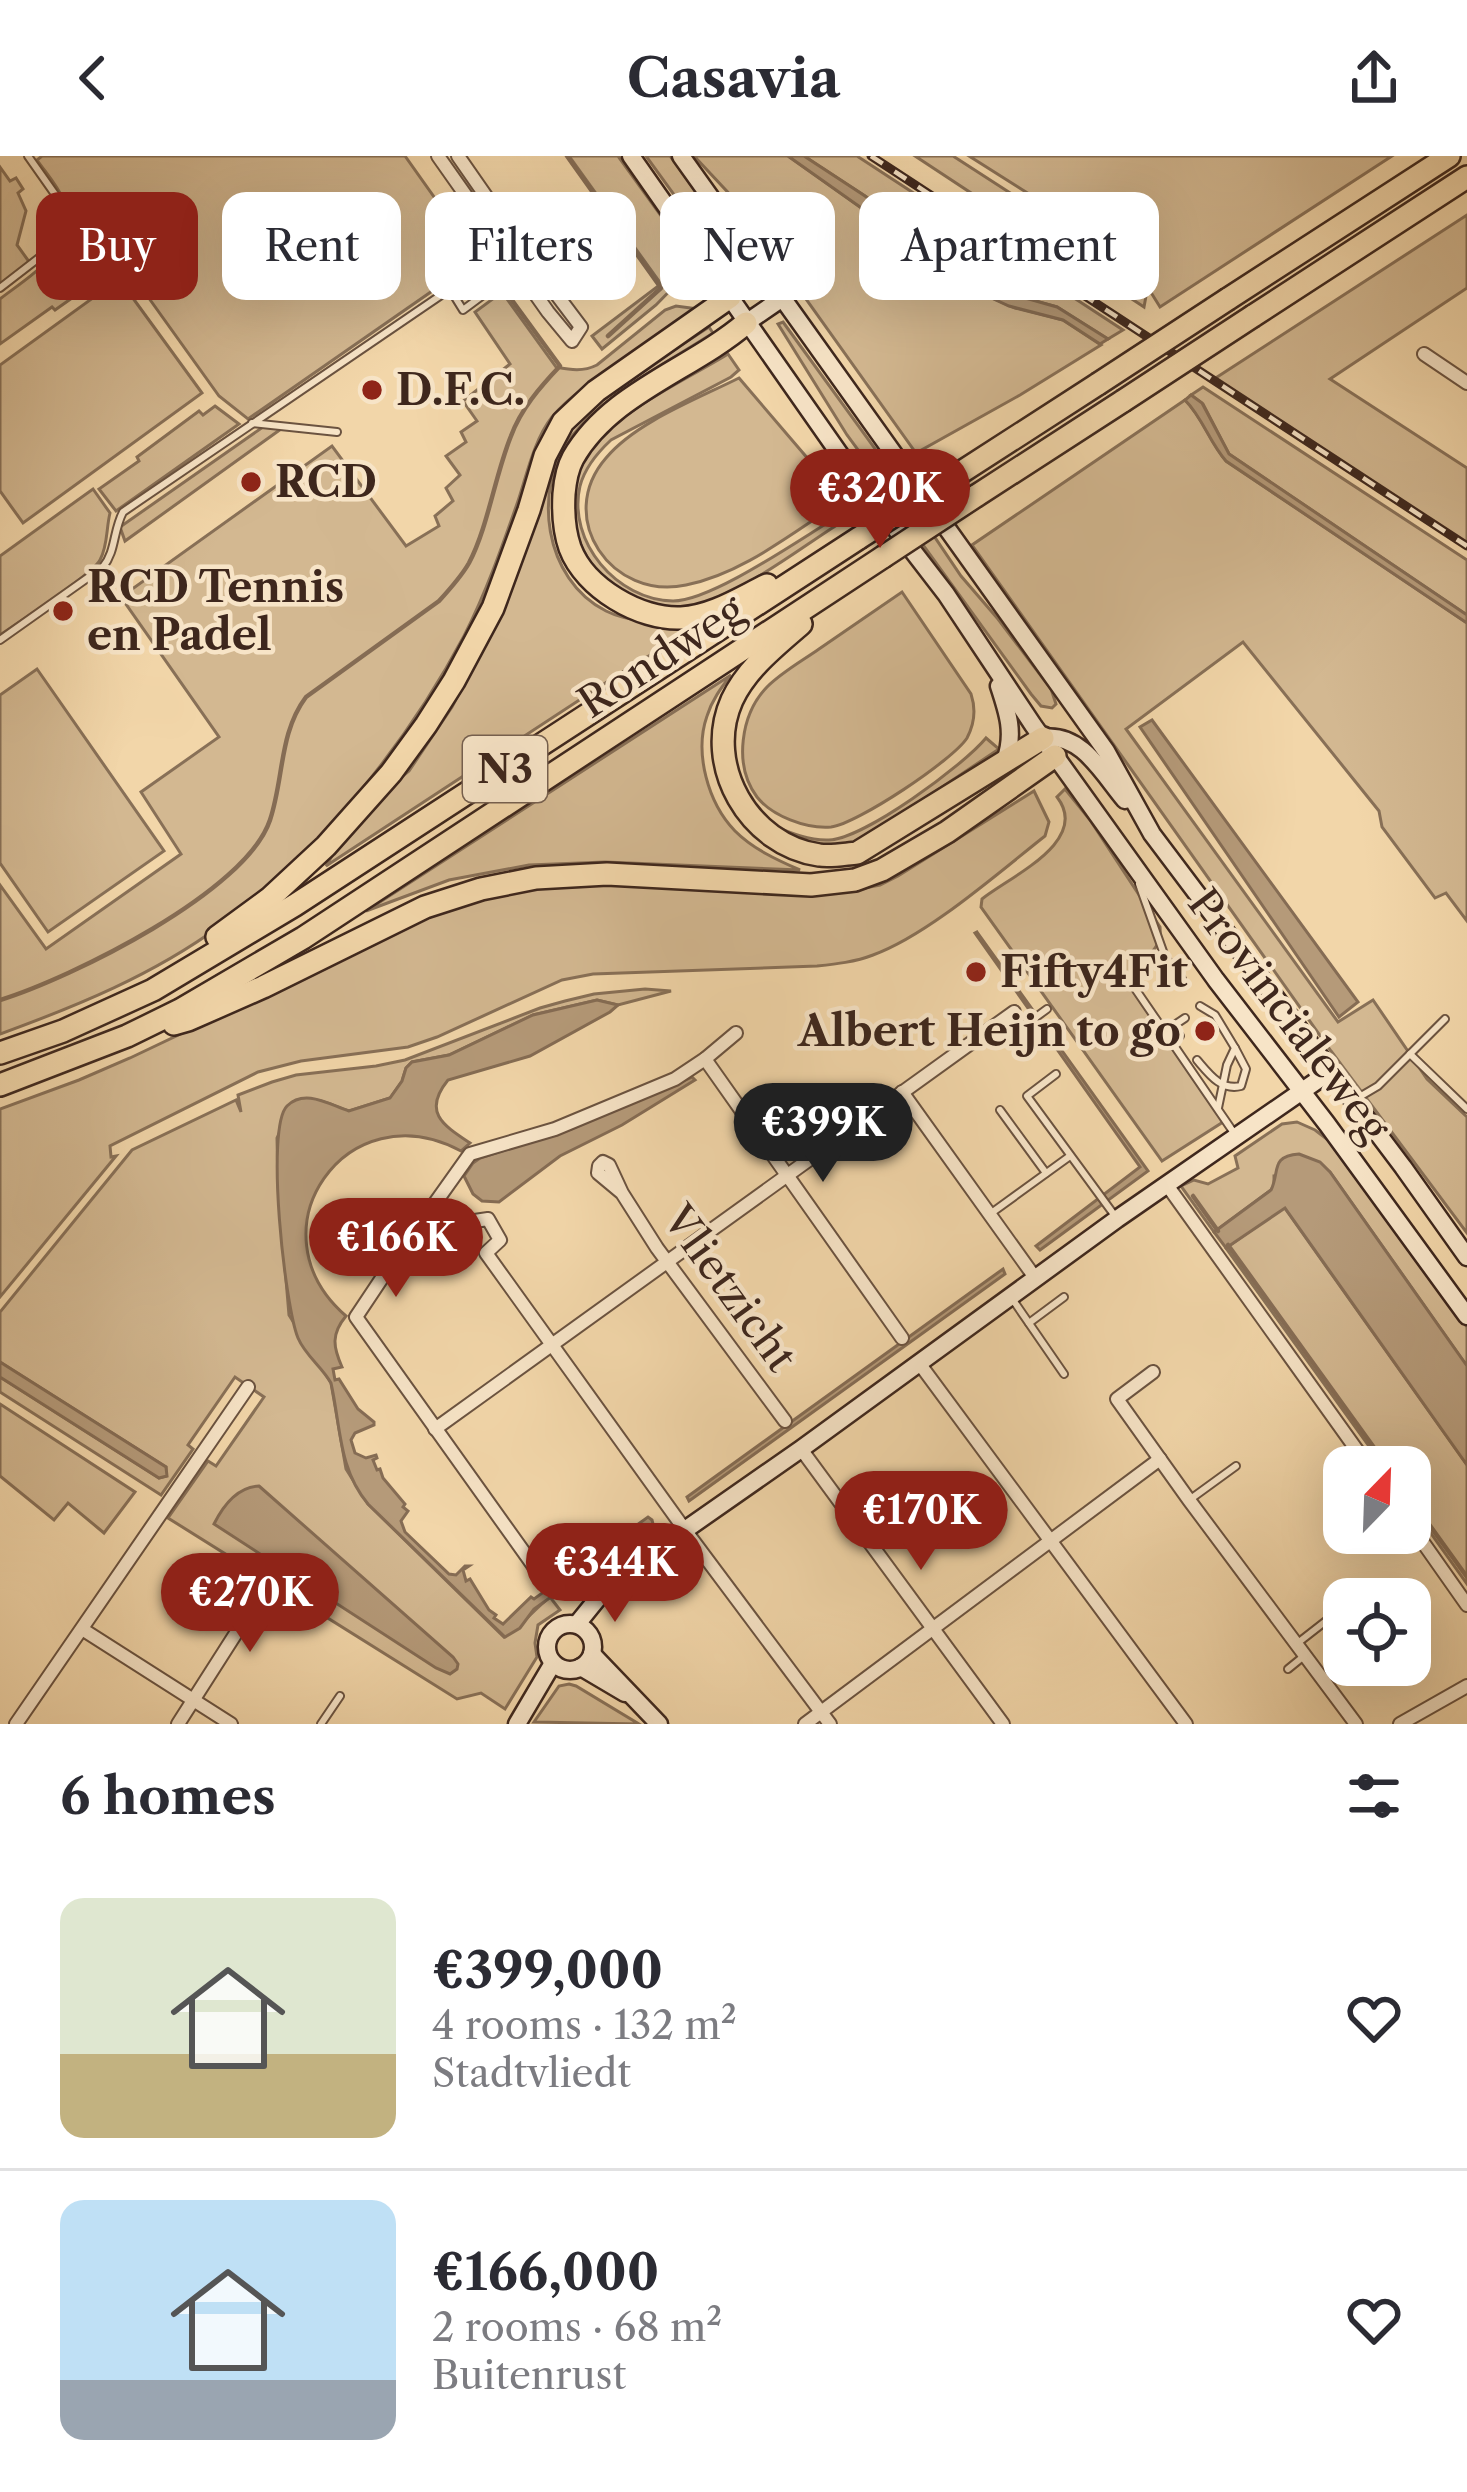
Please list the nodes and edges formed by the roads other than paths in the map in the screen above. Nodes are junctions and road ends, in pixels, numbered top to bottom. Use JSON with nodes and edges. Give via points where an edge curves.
{"nodes":[{"id":1,"x":28,"y":156,"type":"edge"},
{"id":2,"x":438,"y":156,"type":"edge"},
{"id":3,"x":458,"y":156,"type":"edge"},
{"id":4,"x":631,"y":156,"type":"edge"},
{"id":5,"x":681,"y":156,"type":"edge"},
{"id":6,"x":1448,"y":156,"type":"edge"},
{"id":7,"x":1467,"y":177,"type":"edge"},
{"id":8,"x":464,"y":192,"type":"edge"},
{"id":9,"x":483,"y":192,"type":"edge"},
{"id":10,"x":706,"y":192,"type":"edge"},
{"id":11,"x":660,"y":197,"type":"edge"},
{"id":12,"x":0,"y":288,"type":"edge"},
{"id":13,"x":433,"y":300,"type":"edge"},
{"id":14,"x":539,"y":300,"type":"edge"},
{"id":15,"x":561,"y":300,"type":"edge"},
{"id":16,"x":726,"y":300,"type":"edge"},
{"id":17,"x":732,"y":300,"type":"edge"},
{"id":18,"x":780,"y":300,"type":"edge"},
{"id":19,"x":782,"y":300,"type":"edge"},
{"id":20,"x":746,"y":323,"type":"junction"},
{"id":21,"x":1424,"y":355,"type":"dead end"},
{"id":22,"x":1467,"y":383,"type":"edge"},
{"id":23,"x":252,"y":423,"type":"junction"},
{"id":24,"x":338,"y":432,"type":"dead end"},
{"id":25,"x":853,"y":542,"type":"junction"},
{"id":26,"x":870,"y":565,"type":"junction"},
{"id":27,"x":0,"y":640,"type":"edge"},
{"id":28,"x":992,"y":662,"type":"junction"},
{"id":29,"x":1077,"y":709,"type":"junction"},
{"id":30,"x":1055,"y":744,"type":"junction"},
{"id":31,"x":1005,"y":761,"type":"junction"},
{"id":32,"x":1152,"y":834,"type":"junction"},
{"id":33,"x":1132,"y":864,"type":"junction"},
{"id":34,"x":1165,"y":957,"type":"junction"},
{"id":35,"x":1182,"y":979,"type":"dead end"},
{"id":36,"x":1163,"y":986,"type":"dead end"},
{"id":37,"x":153,"y":990,"type":"junction"},
{"id":38,"x":1200,"y":1006,"type":"dead end"},
{"id":39,"x":1047,"y":1010,"type":"dead end"},
{"id":40,"x":1014,"y":1012,"type":"dead end"},
{"id":41,"x":1185,"y":1018,"type":"dead end"},
{"id":42,"x":1445,"y":1019,"type":"dead end"},
{"id":43,"x":1028,"y":1023,"type":"dead end"},
{"id":44,"x":736,"y":1033,"type":"dead end"},
{"id":45,"x":127,"y":1036,"type":"junction"},
{"id":46,"x":1180,"y":1036,"type":"dead end"},
{"id":47,"x":1235,"y":1048,"type":"junction"},
{"id":48,"x":0,"y":1053,"type":"edge"},
{"id":49,"x":1410,"y":1054,"type":"junction"},
{"id":50,"x":705,"y":1059,"type":"junction"},
{"id":51,"x":1197,"y":1060,"type":"dead end"},
{"id":52,"x":1331,"y":1071,"type":"junction"},
{"id":53,"x":1056,"y":1074,"type":"dead end"},
{"id":54,"x":1222,"y":1083,"type":"junction"},
{"id":55,"x":0,"y":1085,"type":"edge"},
{"id":56,"x":1301,"y":1091,"type":"junction"},
{"id":57,"x":902,"y":1092,"type":"junction"},
{"id":58,"x":1353,"y":1101,"type":"junction"},
{"id":59,"x":1218,"y":1108,"type":"junction"},
{"id":60,"x":1467,"y":1109,"type":"edge"},
{"id":61,"x":1000,"y":1110,"type":"dead end"},
{"id":62,"x":1236,"y":1136,"type":"junction"},
{"id":63,"x":1070,"y":1155,"type":"junction"},
{"id":64,"x":1046,"y":1173,"type":"junction"},
{"id":65,"x":786,"y":1175,"type":"junction"},
{"id":66,"x":1167,"y":1185,"type":"junction"},
{"id":67,"x":622,"y":1192,"type":"dead end"},
{"id":68,"x":1112,"y":1212,"type":"junction"},
{"id":69,"x":990,"y":1214,"type":"junction"},
{"id":70,"x":426,"y":1224,"type":"junction"},
{"id":71,"x":396,"y":1257,"type":"junction"},
{"id":72,"x":1467,"y":1257,"type":"edge"},
{"id":73,"x":668,"y":1264,"type":"junction"},
{"id":74,"x":1036,"y":1279,"type":"junction"},
{"id":75,"x":1011,"y":1297,"type":"junction"},
{"id":76,"x":1064,"y":1297,"type":"dead end"},
{"id":77,"x":1467,"y":1316,"type":"edge"},
{"id":78,"x":1029,"y":1323,"type":"junction"},
{"id":79,"x":902,"y":1338,"type":"dead end"},
{"id":80,"x":553,"y":1346,"type":"junction"},
{"id":81,"x":919,"y":1363,"type":"junction"},
{"id":82,"x":1153,"y":1372,"type":"dead end"},
{"id":83,"x":1064,"y":1374,"type":"dead end"},
{"id":84,"x":248,"y":1387,"type":"dead end"},
{"id":85,"x":785,"y":1421,"type":"dead end"},
{"id":86,"x":435,"y":1429,"type":"junction"},
{"id":87,"x":1354,"y":1446,"type":"edge"},
{"id":88,"x":801,"y":1449,"type":"junction"},
{"id":89,"x":1160,"y":1459,"type":"junction"},
{"id":90,"x":1236,"y":1466,"type":"dead end"},
{"id":91,"x":1189,"y":1500,"type":"junction"},
{"id":92,"x":685,"y":1530,"type":"junction"},
{"id":93,"x":1049,"y":1542,"type":"junction"},
{"id":94,"x":1431,"y":1553,"type":"edge"},
{"id":95,"x":268,"y":1583,"type":"dead end"},
{"id":96,"x":548,"y":1586,"type":"dead end"},
{"id":97,"x":1467,"y":1604,"type":"edge"},
{"id":98,"x":577,"y":1624,"type":"junction"},
{"id":99,"x":1323,"y":1627,"type":"edge"},
{"id":100,"x":82,"y":1629,"type":"junction"},
{"id":101,"x":933,"y":1629,"type":"junction"},
{"id":102,"x":1300,"y":1650,"type":"junction"},
{"id":103,"x":586,"y":1661,"type":"junction"},
{"id":104,"x":554,"y":1663,"type":"junction"},
{"id":105,"x":1288,"y":1669,"type":"dead end"},
{"id":106,"x":1467,"y":1686,"type":"edge"},
{"id":107,"x":340,"y":1696,"type":"dead end"},
{"id":108,"x":193,"y":1700,"type":"junction"},
{"id":109,"x":826,"y":1718,"type":"edge"},
{"id":110,"x":16,"y":1724,"type":"edge"},
{"id":111,"x":178,"y":1724,"type":"edge"},
{"id":112,"x":231,"y":1724,"type":"edge"},
{"id":113,"x":321,"y":1724,"type":"edge"},
{"id":114,"x":517,"y":1724,"type":"edge"},
{"id":115,"x":659,"y":1724,"type":"edge"},
{"id":116,"x":805,"y":1724,"type":"edge"},
{"id":117,"x":1003,"y":1724,"type":"edge"},
{"id":118,"x":1186,"y":1724,"type":"edge"},
{"id":119,"x":1356,"y":1724,"type":"edge"},
{"id":120,"x":1400,"y":1724,"type":"edge"}],
"edges":[{"from":1,"to":12,"type":"lane","via":[[58,200],[53,248]]},
{"from":2,"to":8,"type":"street"},
{"from":3,"to":9,"type":"street"},
{"from":4,"to":11,"type":"main road","name":"Provincialeweg"},
{"from":5,"to":10,"type":"main road","name":"Provincialeweg"},
{"from":6,"to":25,"type":"highway","name":"Rondweg","number":"N3","bridge":true},
{"from":7,"to":26,"type":"highway","name":"Rondweg","number":"N3","bridge":true},
{"from":13,"to":23,"type":"lane"},
{"from":14,"to":15,"type":"street","via":[[572,341],[581,327]]},
{"from":16,"to":37,"type":"highway","number":"N3","via":[[563,422],[493,608],[391,773],[270,898],[170,967]]},
{"from":17,"to":20,"type":"main road","name":"Provincialeweg"},
{"from":18,"to":20,"type":"main road"},
{"from":19,"to":29,"type":"main road","name":"Provincialeweg"},
{"from":20,"to":25,"type":"highway","number":"N3","via":[[595,426],[565,482],[571,550],[607,594],[678,619],[714,611]]},
{"from":20,"to":28,"type":"main road","name":"Provincialeweg"},
{"from":21,"to":22,"type":"street"},
{"from":23,"to":24,"type":"lane"},
{"from":23,"to":27,"type":"lane","via":[[122,512],[103,567]]},
{"from":25,"to":37,"type":"highway","name":"Rondweg","number":"N3"},
{"from":26,"to":31,"type":"highway","number":"N3","via":[[765,656],[734,696],[724,759],[745,811],[790,847],[822,856],[857,853]]},
{"from":26,"to":45,"type":"highway","name":"Rondweg","number":"N3","via":[[303,938]]},
{"from":28,"to":30,"type":"main road","name":"Provincialeweg"},
{"from":28,"to":31,"type":"main road","name":"Provincialeweg","via":[[1010,720]]},
{"from":29,"to":30,"type":"main road"},
{"from":29,"to":32,"type":"main road","name":"Provincialeweg"},
{"from":30,"to":31,"type":"highway","number":"N3"},
{"from":30,"to":32,"type":"main road","name":"Provincialeweg","via":[[1092,761]]},
{"from":30,"to":33,"type":"main road","name":"Provincialeweg"},
{"from":30,"to":45,"type":"highway","number":"N3","via":[[984,809],[855,880],[811,885],[607,874],[481,889],[425,907],[188,1021]]},
{"from":32,"to":52,"type":"main road","name":"Provincialeweg"},
{"from":33,"to":34,"type":"lane"},
{"from":33,"to":56,"type":"main road","name":"Provincialeweg"},
{"from":34,"to":35,"type":"lane"},
{"from":34,"to":36,"type":"lane"},
{"from":34,"to":59,"type":"lane","via":[[1146,963],[1136,990]]},
{"from":37,"to":48,"type":"highway","name":"Rondweg","number":"N3"},
{"from":38,"to":47,"type":"lane"},
{"from":39,"to":43,"type":"lane"},
{"from":40,"to":57,"type":"street"},
{"from":41,"to":46,"type":"lane","via":[[1173,1026]]},
{"from":42,"to":49,"type":"lane"},
{"from":44,"to":50,"type":"street"},
{"from":45,"to":55,"type":"highway","name":"Rondweg","number":"N3"},
{"from":47,"to":54,"type":"lane"},
{"from":47,"to":54,"type":"lane","via":[[1244,1079],[1232,1088]]},
{"from":49,"to":58,"type":"lane"},
{"from":49,"to":60,"type":"lane"},
{"from":50,"to":65,"type":"street"},
{"from":50,"to":70,"type":"street","via":[[617,1105],[470,1154]]},
{"from":51,"to":54,"type":"lane"},
{"from":52,"to":56,"type":"main road"},
{"from":52,"to":58,"type":"main road","name":"Provincialeweg"},
{"from":53,"to":63,"type":"lane","via":[[1027,1096]]},
{"from":54,"to":59,"type":"lane"},
{"from":56,"to":62,"type":"main road"},
{"from":56,"to":77,"type":"main road","name":"Provincialeweg"},
{"from":57,"to":65,"type":"street"},
{"from":57,"to":69,"type":"street"},
{"from":58,"to":72,"type":"main road","name":"Provincialeweg"},
{"from":59,"to":62,"type":"lane"},
{"from":61,"to":64,"type":"lane"},
{"from":62,"to":66,"type":"main road"},
{"from":63,"to":64,"type":"lane"},
{"from":63,"to":68,"type":"lane"},
{"from":64,"to":69,"type":"lane"},
{"from":65,"to":73,"type":"street"},
{"from":65,"to":79,"type":"street"},
{"from":66,"to":68,"type":"main road"},
{"from":66,"to":87,"type":"street"},
{"from":67,"to":73,"type":"street","name":"Vlietzicht"},
{"from":68,"to":74,"type":"main road"},
{"from":69,"to":74,"type":"street"},
{"from":70,"to":71,"type":"street","via":[[423,1252]]},
{"from":70,"to":71,"type":"street","via":[[394,1216],[384,1244]]},
{"from":70,"to":80,"type":"street","via":[[488,1219],[500,1240],[486,1253]]},
{"from":71,"to":86,"type":"street","via":[[356,1317]]},
{"from":73,"to":80,"type":"street"},
{"from":73,"to":85,"type":"street","name":"Vlietzicht"},
{"from":74,"to":75,"type":"main road"},
{"from":75,"to":78,"type":"lane"},
{"from":75,"to":81,"type":"main road"},
{"from":76,"to":78,"type":"lane"},
{"from":78,"to":83,"type":"lane"},
{"from":80,"to":86,"type":"street"},
{"from":80,"to":92,"type":"street"},
{"from":81,"to":88,"type":"main road"},
{"from":81,"to":93,"type":"street"},
{"from":82,"to":89,"type":"street","via":[[1118,1399]]},
{"from":84,"to":100,"type":"street"},
{"from":86,"to":96,"type":"street"},
{"from":88,"to":92,"type":"main road"},
{"from":88,"to":101,"type":"street"},
{"from":89,"to":91,"type":"street"},
{"from":89,"to":93,"type":"street"},
{"from":90,"to":91,"type":"lane"},
{"from":91,"to":102,"type":"street"},
{"from":92,"to":98,"type":"main road","via":[[607,1588]]},
{"from":92,"to":109,"type":"street"},
{"from":93,"to":101,"type":"street"},
{"from":93,"to":118,"type":"street"},
{"from":94,"to":97,"type":"street"},
{"from":95,"to":108,"type":"street"},
{"from":98,"to":103,"type":"main road","via":[[591,1636]]},
{"from":98,"to":104,"type":"main road","via":[[550,1634]]},
{"from":99,"to":102,"type":"lane"},
{"from":100,"to":108,"type":"street"},
{"from":100,"to":110,"type":"street"},
{"from":101,"to":109,"type":"street"},
{"from":101,"to":117,"type":"street"},
{"from":102,"to":105,"type":"lane"},
{"from":102,"to":119,"type":"street"},
{"from":103,"to":104,"type":"main road","via":[[566,1670]]},
{"from":103,"to":115,"type":"main road"},
{"from":104,"to":114,"type":"main road"},
{"from":106,"to":120,"type":"street"},
{"from":107,"to":113,"type":"lane"},
{"from":108,"to":111,"type":"street"},
{"from":108,"to":112,"type":"street"},
{"from":109,"to":116,"type":"street"}]}
